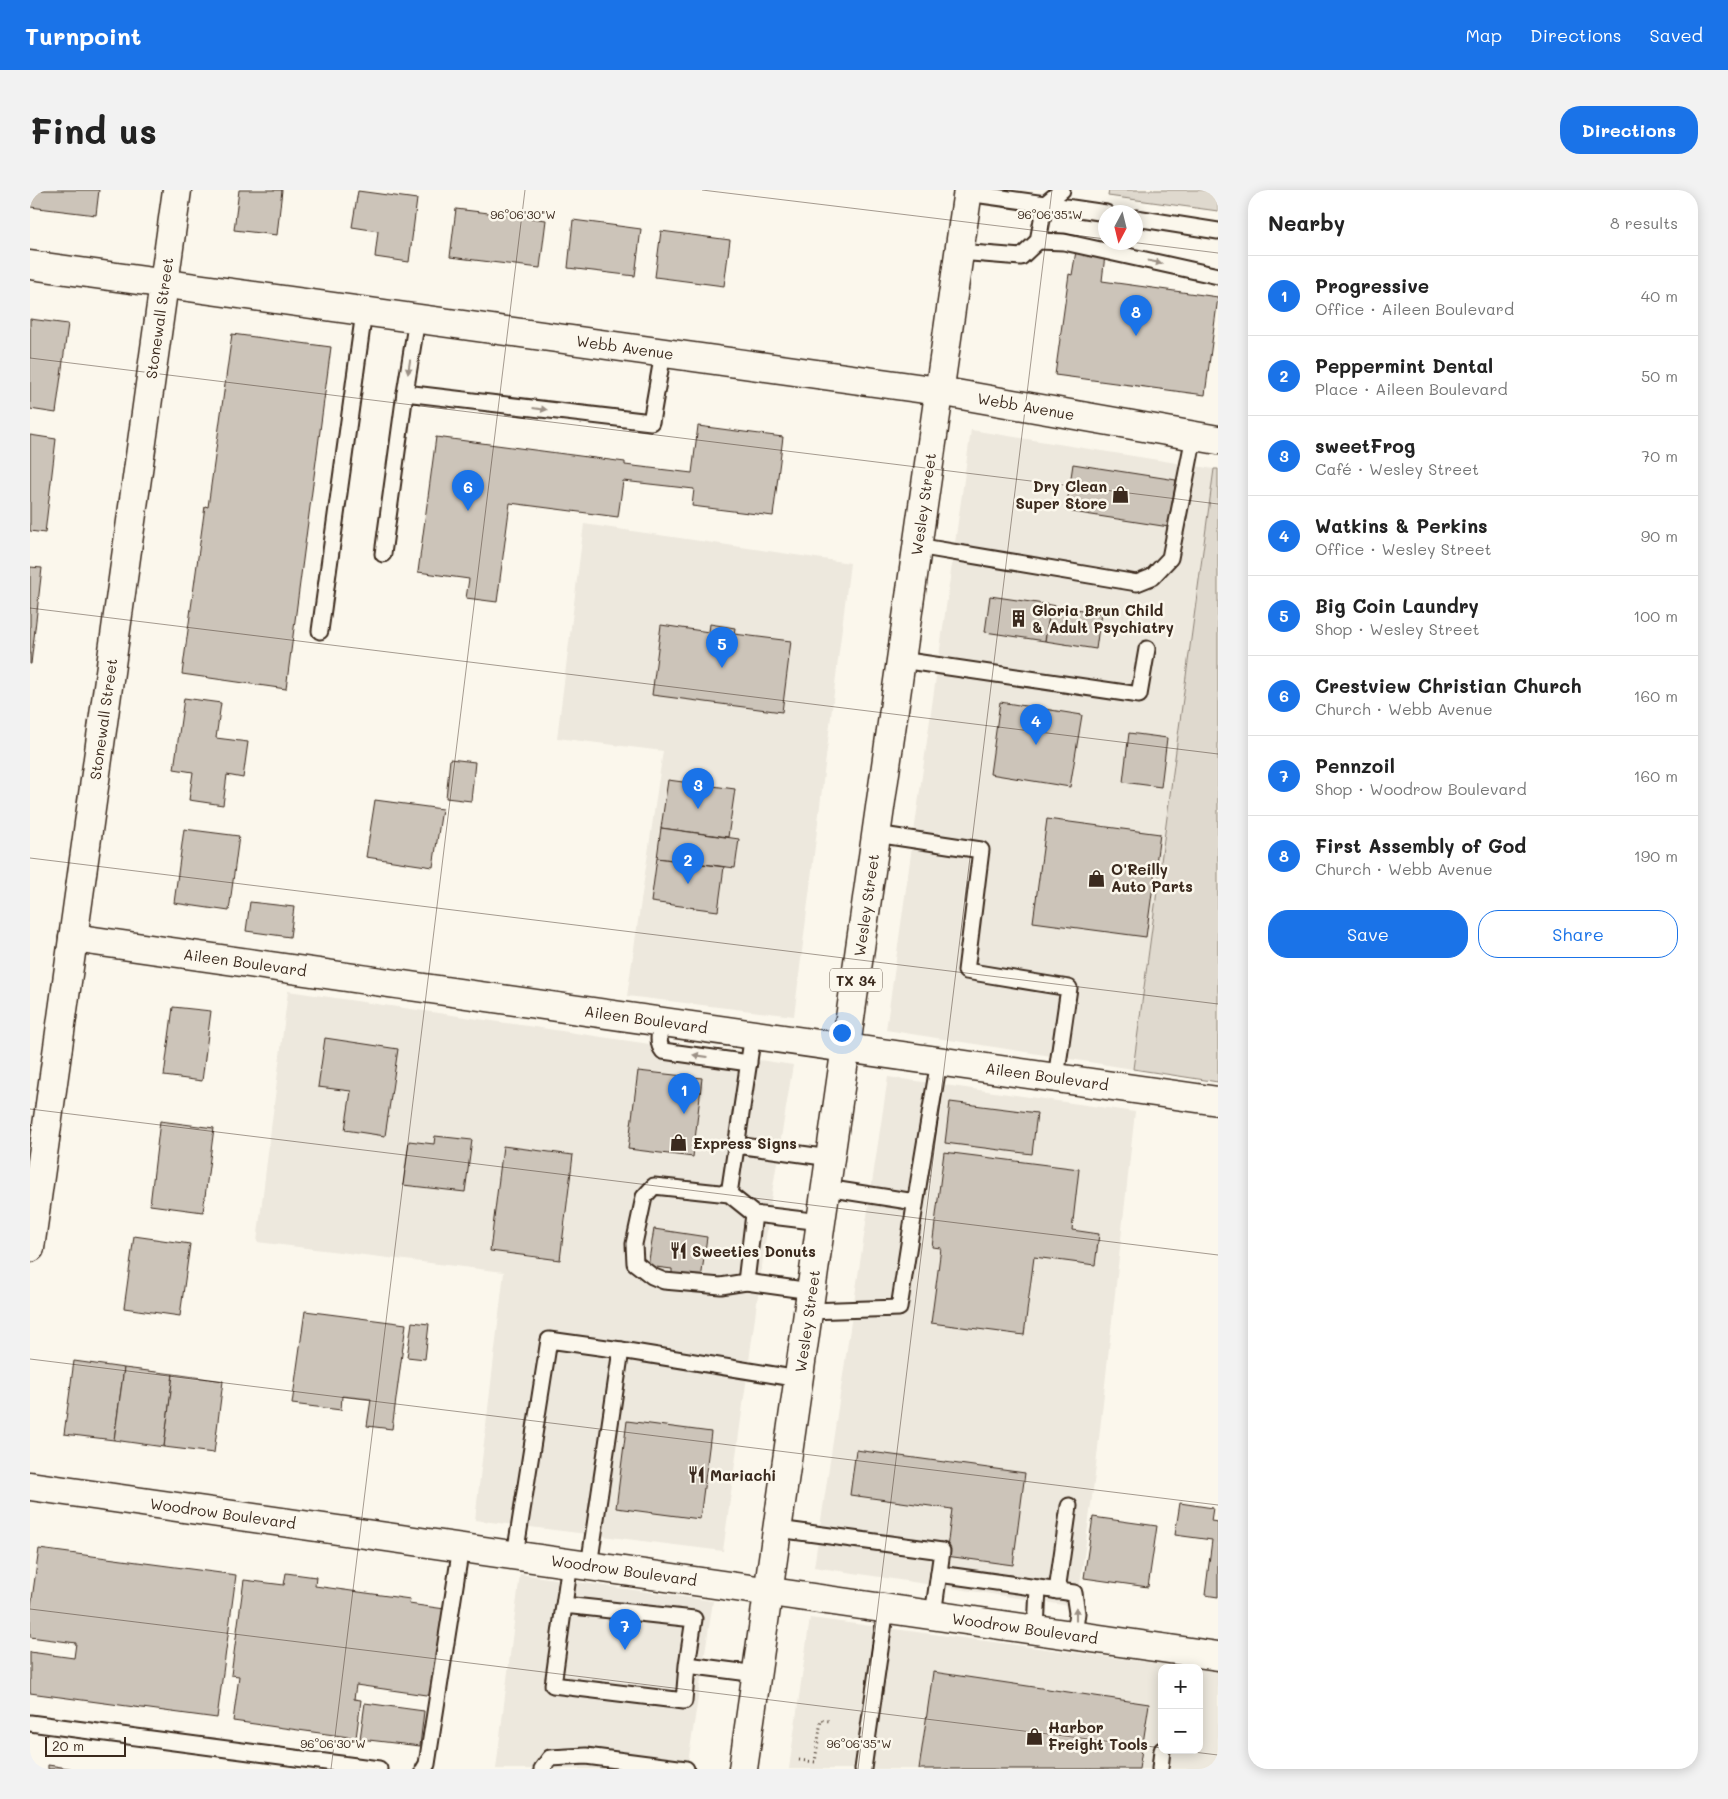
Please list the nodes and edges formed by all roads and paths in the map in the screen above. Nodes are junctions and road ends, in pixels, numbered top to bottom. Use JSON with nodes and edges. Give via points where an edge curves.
{"nodes":[{"id":1,"x":177,"y":190,"type":"edge"},
{"id":2,"x":1062,"y":190,"type":"edge"},
{"id":3,"x":968,"y":192,"type":"edge"},
{"id":4,"x":1045,"y":204,"type":"junction"},
{"id":5,"x":1098,"y":212,"type":"edge"},
{"id":6,"x":1143,"y":219,"type":"edge"},
{"id":7,"x":1218,"y":231,"type":"edge"},
{"id":8,"x":1038,"y":241,"type":"junction"},
{"id":9,"x":959,"y":252,"type":"junction"},
{"id":10,"x":30,"y":265,"type":"edge"},
{"id":11,"x":1218,"y":276,"type":"edge"},
{"id":12,"x":163,"y":284,"type":"junction"},
{"id":13,"x":364,"y":312,"type":"junction"},
{"id":14,"x":416,"y":319,"type":"junction"},
{"id":15,"x":663,"y":353,"type":"junction"},
{"id":16,"x":939,"y":391,"type":"junction"},
{"id":17,"x":405,"y":393,"type":"junction"},
{"id":18,"x":1206,"y":438,"type":"edge"},
{"id":19,"x":917,"y":546,"type":"junction"},
{"id":20,"x":383,"y":554,"type":"dead end"},
{"id":21,"x":320,"y":630,"type":"dead end"},
{"id":22,"x":1147,"y":649,"type":"dead end"},
{"id":23,"x":901,"y":660,"type":"junction"},
{"id":24,"x":876,"y":834,"type":"junction"},
{"id":25,"x":73,"y":938,"type":"junction"},
{"id":26,"x":662,"y":1021,"type":"junction"},
{"id":27,"x":753,"y":1034,"type":"junction"},
{"id":28,"x":846,"y":1048,"type":"junction"},
{"id":29,"x":939,"y":1061,"type":"junction"},
{"id":30,"x":749,"y":1064,"type":"junction"},
{"id":31,"x":1056,"y":1078,"type":"junction"},
{"id":32,"x":1218,"y":1101,"type":"edge"},
{"id":33,"x":736,"y":1145,"type":"junction"},
{"id":34,"x":830,"y":1158,"type":"junction"},
{"id":35,"x":826,"y":1188,"type":"junction"},
{"id":36,"x":729,"y":1194,"type":"junction"},
{"id":37,"x":915,"y":1202,"type":"junction"},
{"id":38,"x":754,"y":1214,"type":"junction"},
{"id":39,"x":821,"y":1222,"type":"junction"},
{"id":40,"x":30,"y":1248,"type":"edge"},
{"id":41,"x":746,"y":1282,"type":"junction"},
{"id":42,"x":810,"y":1301,"type":"junction"},
{"id":43,"x":621,"y":1350,"type":"junction"},
{"id":44,"x":799,"y":1379,"type":"junction"},
{"id":45,"x":30,"y":1486,"type":"edge"},
{"id":46,"x":1069,"y":1506,"type":"dead end"},
{"id":47,"x":778,"y":1529,"type":"junction"},
{"id":48,"x":461,"y":1547,"type":"junction"},
{"id":49,"x":516,"y":1555,"type":"junction"},
{"id":50,"x":580,"y":1564,"type":"junction"},
{"id":51,"x":939,"y":1574,"type":"junction"},
{"id":52,"x":1038,"y":1588,"type":"junction"},
{"id":53,"x":769,"y":1591,"type":"junction"},
{"id":54,"x":1057,"y":1591,"type":"junction"},
{"id":55,"x":564,"y":1604,"type":"junction"},
{"id":56,"x":886,"y":1608,"type":"junction"},
{"id":57,"x":933,"y":1615,"type":"junction"},
{"id":58,"x":1036,"y":1630,"type":"junction"},
{"id":59,"x":1074,"y":1635,"type":"junction"},
{"id":60,"x":1218,"y":1656,"type":"edge"},
{"id":61,"x":1174,"y":1659,"type":"edge"},
{"id":62,"x":687,"y":1665,"type":"junction"},
{"id":63,"x":757,"y":1674,"type":"junction"},
{"id":64,"x":830,"y":1721,"type":"dead end"},
{"id":65,"x":30,"y":1724,"type":"edge"},
{"id":66,"x":1162,"y":1754,"type":"edge"},
{"id":67,"x":799,"y":1760,"type":"dead end"},
{"id":68,"x":379,"y":1769,"type":"edge"},
{"id":69,"x":424,"y":1769,"type":"edge"},
{"id":70,"x":542,"y":1769,"type":"edge"},
{"id":71,"x":686,"y":1769,"type":"edge"},
{"id":72,"x":743,"y":1769,"type":"edge"},
{"id":73,"x":863,"y":1769,"type":"edge"},
{"id":74,"x":1160,"y":1769,"type":"edge"}],
"edges":[{"from":1,"to":12,"type":"street","name":"Stonewall Street"},
{"from":2,"to":4,"type":"lane"},
{"from":3,"to":4,"type":"lane"},
{"from":3,"to":9,"type":"street","name":"Wesley Street","number":"TX 34"},
{"from":4,"to":5,"type":"lane"},
{"from":4,"to":8,"type":"lane"},
{"from":6,"to":7,"type":"lane"},
{"from":8,"to":9,"type":"lane","via":[[1021,257]]},
{"from":8,"to":11,"type":"lane","one_way":true,"via":[[1064,242]]},
{"from":9,"to":16,"type":"street","name":"Wesley Street","number":"TX 34"},
{"from":10,"to":12,"type":"street","name":"Webb Avenue"},
{"from":12,"to":13,"type":"street","name":"Webb Avenue"},
{"from":12,"to":25,"type":"street","name":"Stonewall Street"},
{"from":13,"to":14,"type":"street","name":"Webb Avenue"},
{"from":13,"to":21,"type":"lane"},
{"from":14,"to":15,"type":"street","name":"Webb Avenue"},
{"from":14,"to":17,"type":"lane","one_way":true},
{"from":15,"to":16,"type":"street","name":"Webb Avenue"},
{"from":17,"to":15,"type":"lane","one_way":true,"via":[[651,422]]},
{"from":16,"to":18,"type":"street","name":"Webb Avenue"},
{"from":16,"to":19,"type":"street","name":"Wesley Street","number":"TX 34"},
{"from":17,"to":20,"type":"lane"},
{"from":18,"to":19,"type":"lane","via":[[1170,558],[1152,577],[1137,584]]},
{"from":19,"to":23,"type":"street","name":"Wesley Street","number":"TX 34"},
{"from":22,"to":23,"type":"lane","via":[[1139,696]]},
{"from":23,"to":24,"type":"street","name":"Wesley Street","number":"TX 34"},
{"from":24,"to":28,"type":"street","name":"Wesley Street","number":"TX 34"},
{"from":24,"to":31,"type":"lane","via":[[981,850],[966,971],[1069,988]]},
{"from":25,"to":26,"type":"street","name":"Aileen Boulevard"},
{"from":25,"to":40,"type":"street","name":"Stonewall Street"},
{"from":26,"to":27,"type":"street","name":"Aileen Boulevard"},
{"from":30,"to":26,"type":"lane","one_way":true,"via":[[663,1051],[659,1038]]},
{"from":27,"to":28,"type":"street","name":"Aileen Boulevard"},
{"from":27,"to":30,"type":"lane"},
{"from":28,"to":29,"type":"street","name":"Aileen Boulevard"},
{"from":28,"to":34,"type":"street","name":"Wesley Street","number":"TX 34"},
{"from":29,"to":31,"type":"street","name":"Aileen Boulevard"},
{"from":29,"to":37,"type":"lane"},
{"from":30,"to":33,"type":"lane"},
{"from":31,"to":32,"type":"street","name":"Aileen Boulevard"},
{"from":33,"to":34,"type":"lane"},
{"from":33,"to":36,"type":"lane"},
{"from":34,"to":35,"type":"street","name":"Wesley Street","number":"TX 34"},
{"from":35,"to":37,"type":"lane"},
{"from":35,"to":39,"type":"street","name":"Wesley Street","number":"TX 34"},
{"from":36,"to":38,"type":"lane"},
{"from":36,"to":41,"type":"lane","via":[[654,1186],[644,1197],[634,1244],[635,1263],[664,1281],[721,1286]]},
{"from":37,"to":42,"type":"lane","via":[[899,1308]]},
{"from":38,"to":39,"type":"lane"},
{"from":38,"to":41,"type":"lane"},
{"from":39,"to":42,"type":"street","name":"Wesley Street","number":"TX 34"},
{"from":41,"to":42,"type":"lane"},
{"from":42,"to":44,"type":"street","name":"Wesley Street","number":"TX 34"},
{"from":43,"to":44,"type":"lane"},
{"from":43,"to":49,"type":"lane","via":[[549,1340]]},
{"from":43,"to":50,"type":"lane"},
{"from":44,"to":47,"type":"street","name":"Wesley Street","number":"TX 34"},
{"from":45,"to":48,"type":"street","name":"Woodrow Boulevard"},
{"from":46,"to":54,"type":"lane"},
{"from":47,"to":51,"type":"lane","via":[[942,1551]]},
{"from":47,"to":53,"type":"street","name":"Wesley Street","number":"TX 34"},
{"from":48,"to":49,"type":"street","name":"Woodrow Boulevard"},
{"from":48,"to":69,"type":"lane"},
{"from":49,"to":50,"type":"street","name":"Woodrow Boulevard"},
{"from":50,"to":53,"type":"street","name":"Woodrow Boulevard"},
{"from":50,"to":55,"type":"lane"},
{"from":51,"to":52,"type":"lane"},
{"from":51,"to":57,"type":"lane"},
{"from":52,"to":54,"type":"lane"},
{"from":52,"to":58,"type":"lane"},
{"from":53,"to":56,"type":"street","name":"Woodrow Boulevard"},
{"from":53,"to":63,"type":"street","name":"Wesley Street","number":"TX 34"},
{"from":59,"to":54,"type":"lane","one_way":true,"via":[[1077,1613],[1074,1593]]},
{"from":55,"to":62,"type":"lane","via":[[694,1620]]},
{"from":55,"to":62,"type":"lane","via":[[552,1685],[684,1701]]},
{"from":56,"to":57,"type":"street","name":"Woodrow Boulevard"},
{"from":56,"to":73,"type":"lane"},
{"from":57,"to":58,"type":"street","name":"Woodrow Boulevard"},
{"from":58,"to":59,"type":"street","name":"Woodrow Boulevard"},
{"from":59,"to":61,"type":"street","name":"Woodrow Boulevard"},
{"from":60,"to":61,"type":"street","name":"Woodrow Boulevard"},
{"from":62,"to":63,"type":"lane"},
{"from":63,"to":72,"type":"street","name":"Wesley Street","number":"TX 34"},
{"from":64,"to":67,"type":"path","via":[[821,1720],[815,1762]]},
{"from":65,"to":68,"type":"lane"},
{"from":66,"to":74,"type":"lane"},
{"from":70,"to":71,"type":"lane","via":[[550,1758],[586,1756]]}]}
